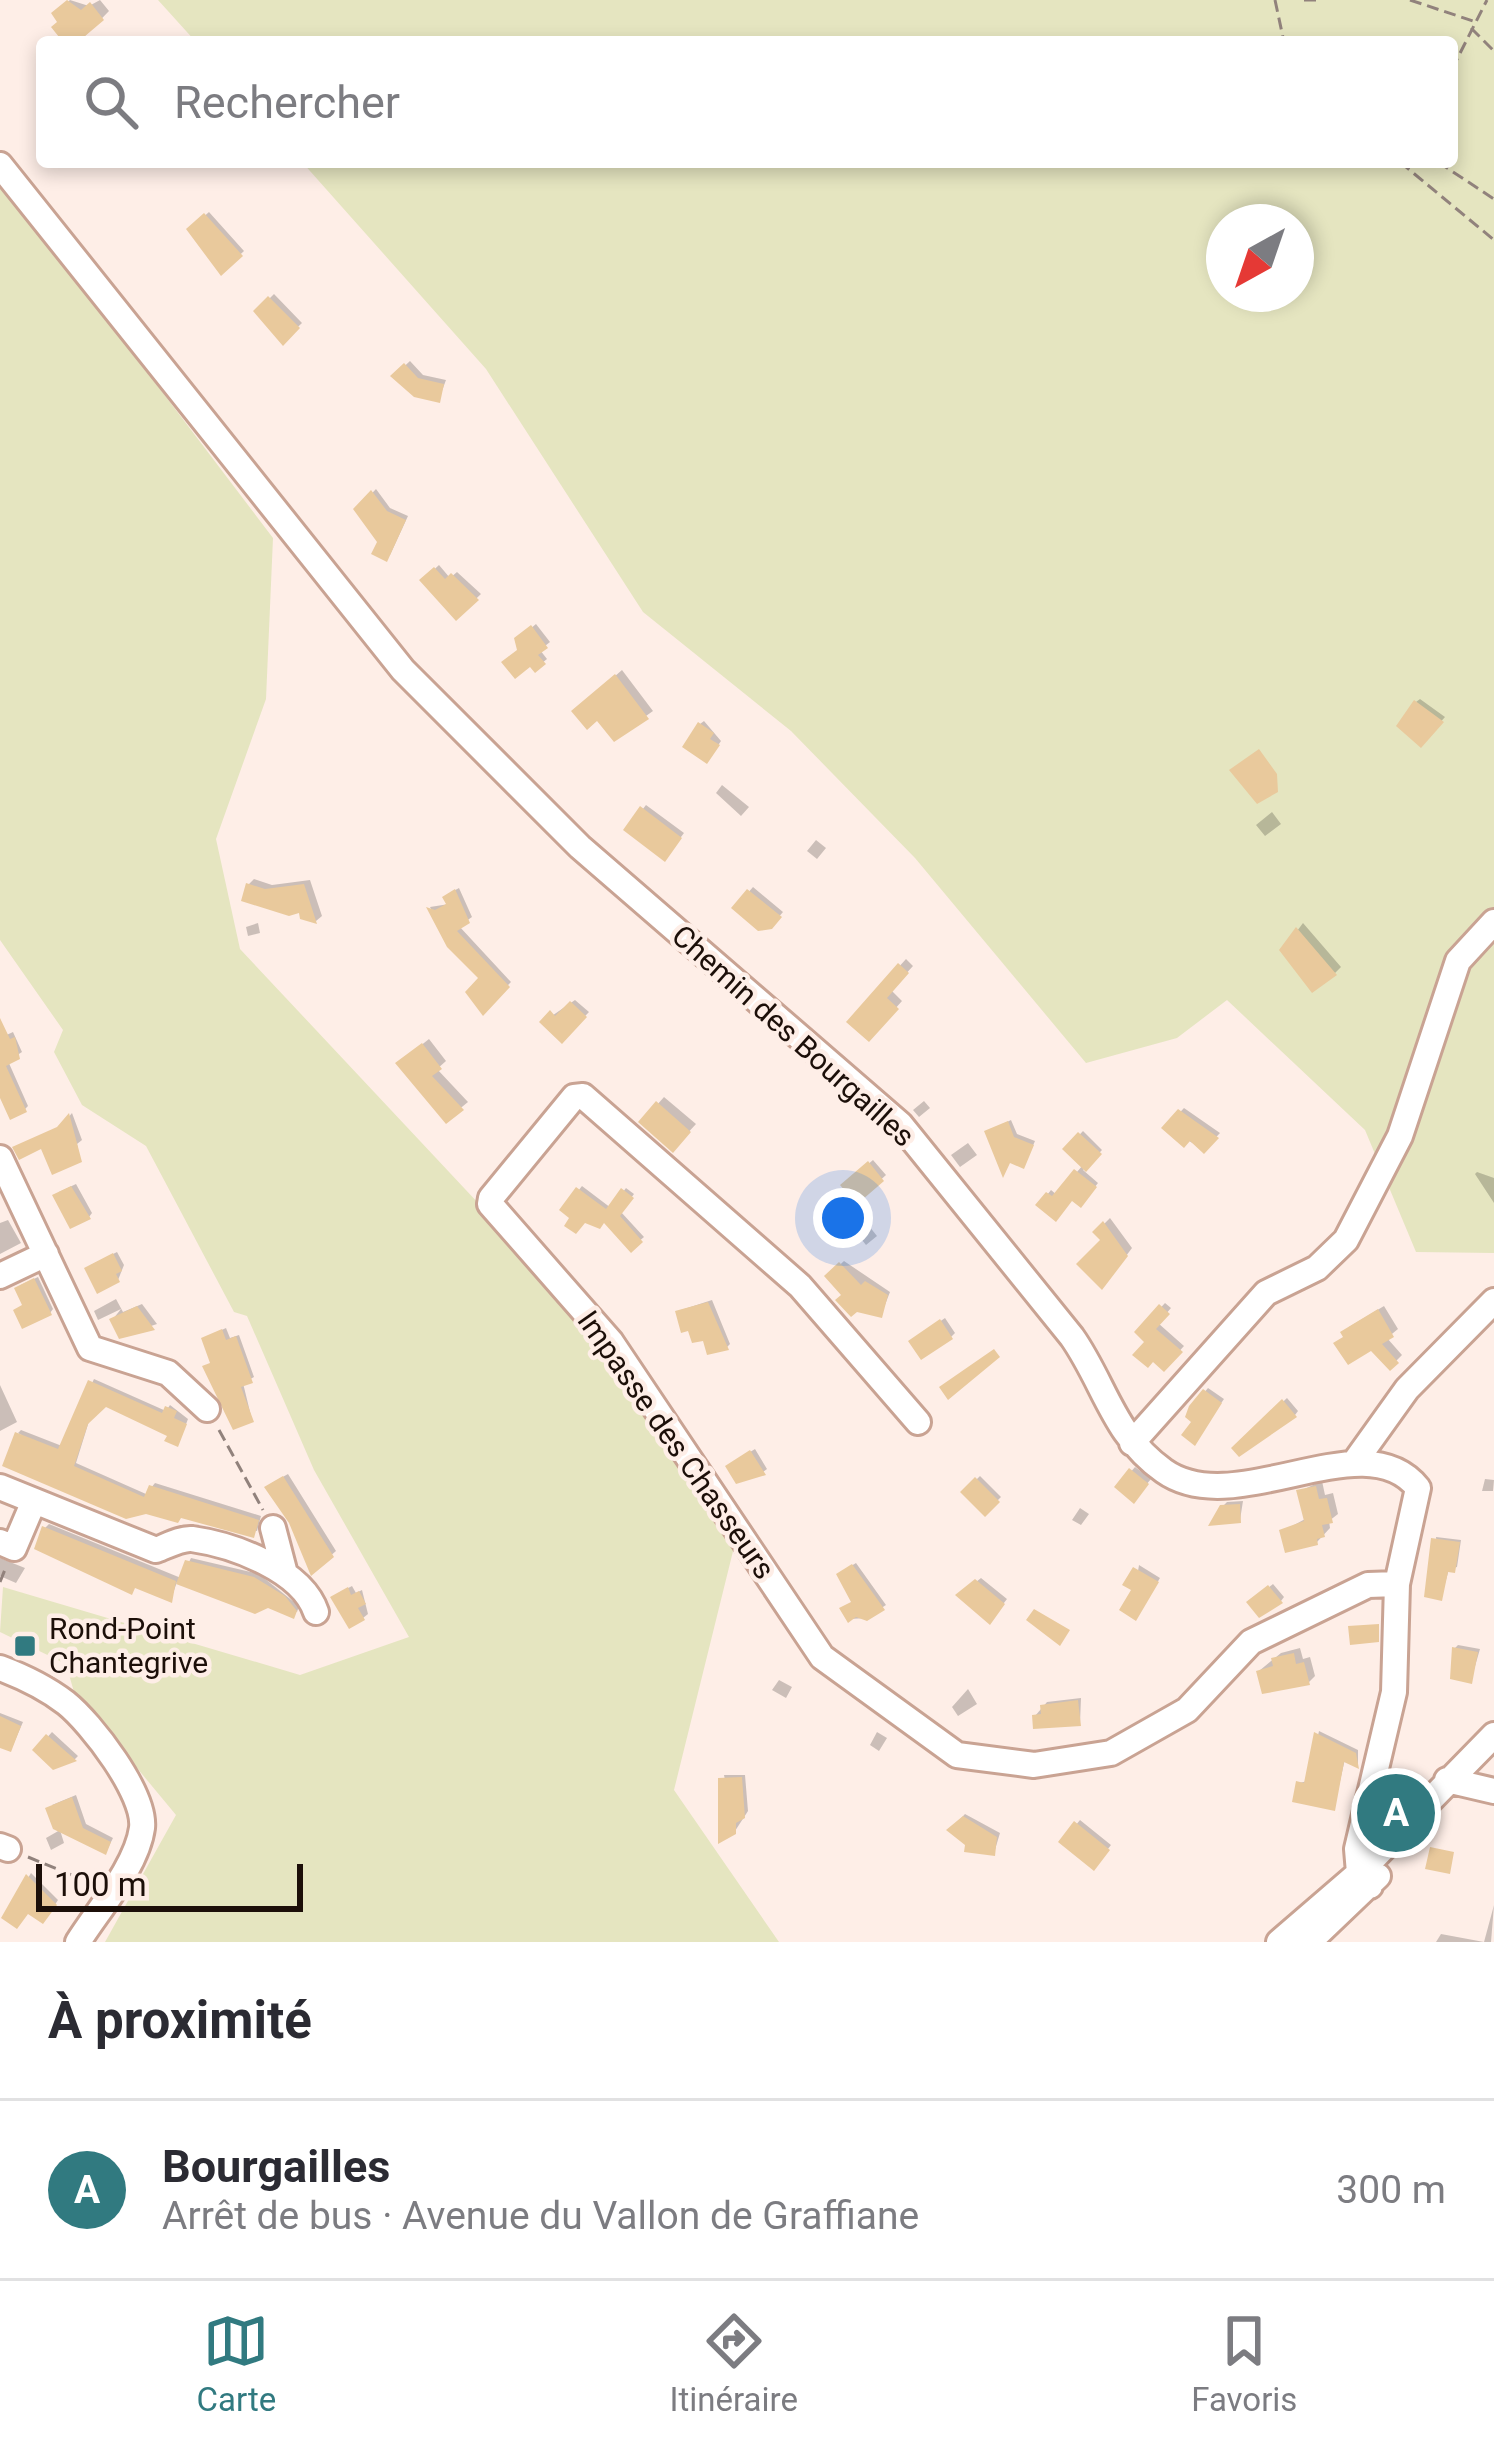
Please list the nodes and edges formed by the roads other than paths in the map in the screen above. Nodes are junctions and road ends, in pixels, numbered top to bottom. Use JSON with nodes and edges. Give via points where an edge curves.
{"nodes":[{"id":1,"x":0,"y":165,"type":"edge"},
{"id":2,"x":1494,"y":922,"type":"edge"},
{"id":3,"x":0,"y":1158,"type":"edge"},
{"id":4,"x":46,"y":1254,"type":"junction"},
{"id":5,"x":0,"y":1276,"type":"edge"},
{"id":6,"x":1494,"y":1301,"type":"edge"},
{"id":7,"x":207,"y":1409,"type":"road end"},
{"id":8,"x":918,"y":1422,"type":"dead end"},
{"id":9,"x":1132,"y":1443,"type":"junction"},
{"id":10,"x":1354,"y":1463,"type":"junction"},
{"id":11,"x":0,"y":1487,"type":"edge"},
{"id":12,"x":34,"y":1501,"type":"junction"},
{"id":13,"x":273,"y":1528,"type":"road end"},
{"id":14,"x":0,"y":1542,"type":"edge"},
{"id":15,"x":284,"y":1570,"type":"junction"},
{"id":16,"x":1397,"y":1584,"type":"junction"},
{"id":17,"x":316,"y":1612,"type":"dead end"},
{"id":18,"x":0,"y":1668,"type":"edge"},
{"id":19,"x":1486,"y":1744,"type":"edge"},
{"id":20,"x":1451,"y":1783,"type":"junction"},
{"id":21,"x":1494,"y":1791,"type":"edge"},
{"id":22,"x":1365,"y":1880,"type":"junction"},
{"id":23,"x":78,"y":1942,"type":"edge"},
{"id":24,"x":1279,"y":1942,"type":"edge"},
{"id":25,"x":1309,"y":1942,"type":"edge"}],
"edges":[{"from":1,"to":9,"type":"street","name":"Chemin des Bourgailles","via":[[362,623],[449,719],[580,847],[900,1124],[1072,1337]]},
{"from":2,"to":9,"type":"street","via":[[1458,961],[1400,1136],[1346,1240],[1317,1268],[1266,1293]]},
{"from":3,"to":4,"type":"street"},
{"from":4,"to":5,"type":"street"},
{"from":4,"to":7,"type":"street","via":[[90,1348],[169,1373]]},
{"from":6,"to":10,"type":"street","via":[[1407,1389]]},
{"from":8,"to":16,"type":"street","name":"Impasse des Chasseurs","via":[[800,1286],[583,1096],[574,1097],[491,1198],[619,1352],[822,1657],[957,1755],[1034,1765],[1111,1753],[1187,1710],[1251,1642],[1369,1585]]},
{"from":9,"to":10,"type":"street","name":"Chemin des Bourgailles","via":[[1173,1477],[1208,1486]]},
{"from":10,"to":16,"type":"street","name":"Chemin des Bourgailles","via":[[1388,1467],[1418,1488]]},
{"from":11,"to":12,"type":"street"},
{"from":12,"to":14,"type":"street","via":[[14,1548]]},
{"from":12,"to":15,"type":"street","via":[[156,1550],[188,1538]]},
{"from":13,"to":15,"type":"street"},
{"from":15,"to":17,"type":"street","via":[[303,1585]]},
{"from":16,"to":22,"type":"street","name":"Chemin des Bourgailles","via":[[1397,1675],[1357,1850]]},
{"from":18,"to":23,"type":"street","via":[[70,1706],[138,1799],[142,1826]]},
{"from":19,"to":20,"type":"street"},
{"from":20,"to":21,"type":"street"},
{"from":20,"to":22,"type":"street"},
{"from":22,"to":24,"type":"street"},
{"from":22,"to":25,"type":"street"}]}
